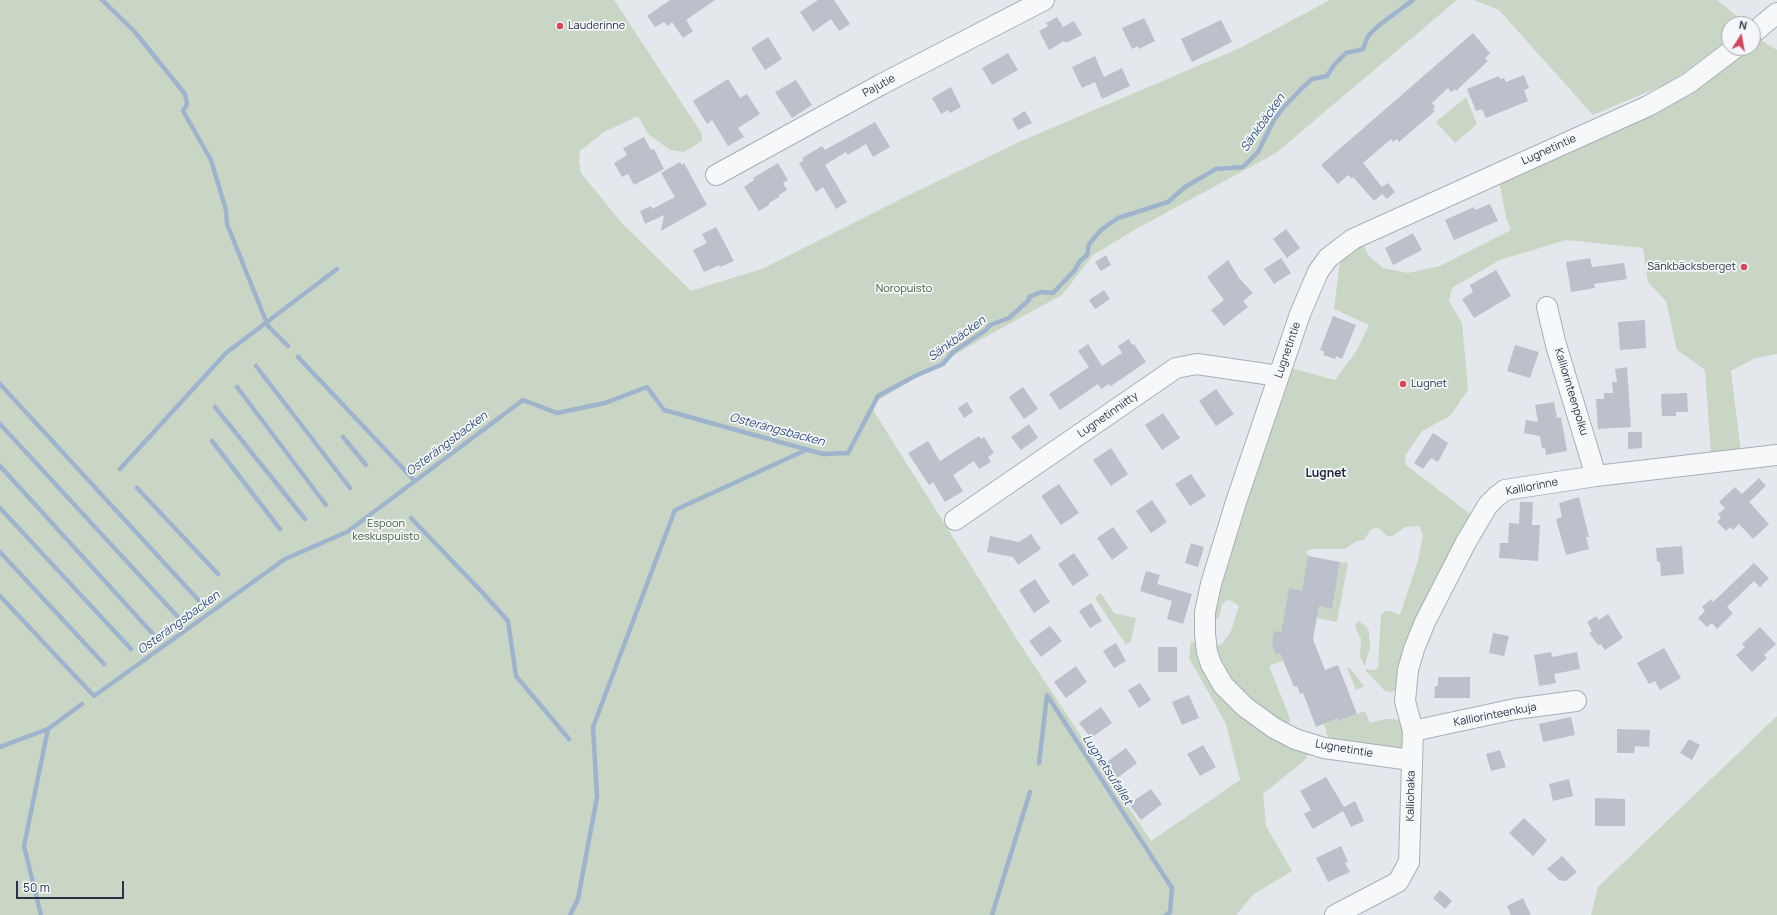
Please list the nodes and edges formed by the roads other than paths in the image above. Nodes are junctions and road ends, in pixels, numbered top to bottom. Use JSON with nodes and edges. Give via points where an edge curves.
{"nodes":[{"id":1,"x":1044,"y":0,"type":"edge"},
{"id":2,"x":1777,"y":13,"type":"edge"},
{"id":3,"x":1761,"y":26,"type":"edge"},
{"id":4,"x":1724,"y":56,"type":"edge"},
{"id":5,"x":716,"y":175,"type":"dead end"},
{"id":6,"x":1547,"y":307,"type":"dead end"},
{"id":7,"x":1279,"y":376,"type":"junction"},
{"id":8,"x":1777,"y":455,"type":"edge"},
{"id":9,"x":1596,"y":476,"type":"junction"},
{"id":10,"x":955,"y":520,"type":"dead end"},
{"id":11,"x":1576,"y":701,"type":"dead end"},
{"id":12,"x":1413,"y":731,"type":"junction"},
{"id":13,"x":1411,"y":760,"type":"junction"},
{"id":14,"x":1336,"y":915,"type":"edge"}],
"edges":[{"from":1,"to":5,"type":"street","name":"Pajutie","via":[[882,84]]},
{"from":2,"to":3,"type":"street"},
{"from":4,"to":7,"type":"street","name":"Lugnetintie","via":[[1689,83],[1648,106],[1353,239],[1328,258],[1318,272],[1300,314]]},
{"from":6,"to":9,"type":"street","name":"Kalliorinteenpolku","via":[[1556,346]]},
{"from":7,"to":10,"type":"street","name":"Lugnetinniitty","via":[[1197,364],[1176,368]]},
{"from":7,"to":13,"type":"street","name":"Lugnetintie","via":[[1211,584],[1205,634],[1211,664],[1224,685],[1245,707],[1290,736],[1324,748]]},
{"from":8,"to":9,"type":"street","name":"Kalliorinne"},
{"from":9,"to":12,"type":"street","name":"Kalliorinne","via":[[1505,490],[1488,505],[1432,608],[1414,649],[1404,701]]},
{"from":11,"to":12,"type":"street","name":"Kalliorinteenkuja","via":[[1515,709]]},
{"from":12,"to":13,"type":"street","name":"Kalliohaka"},
{"from":13,"to":14,"type":"street","name":"Kalliohaka","via":[[1409,862],[1398,882]]}]}
